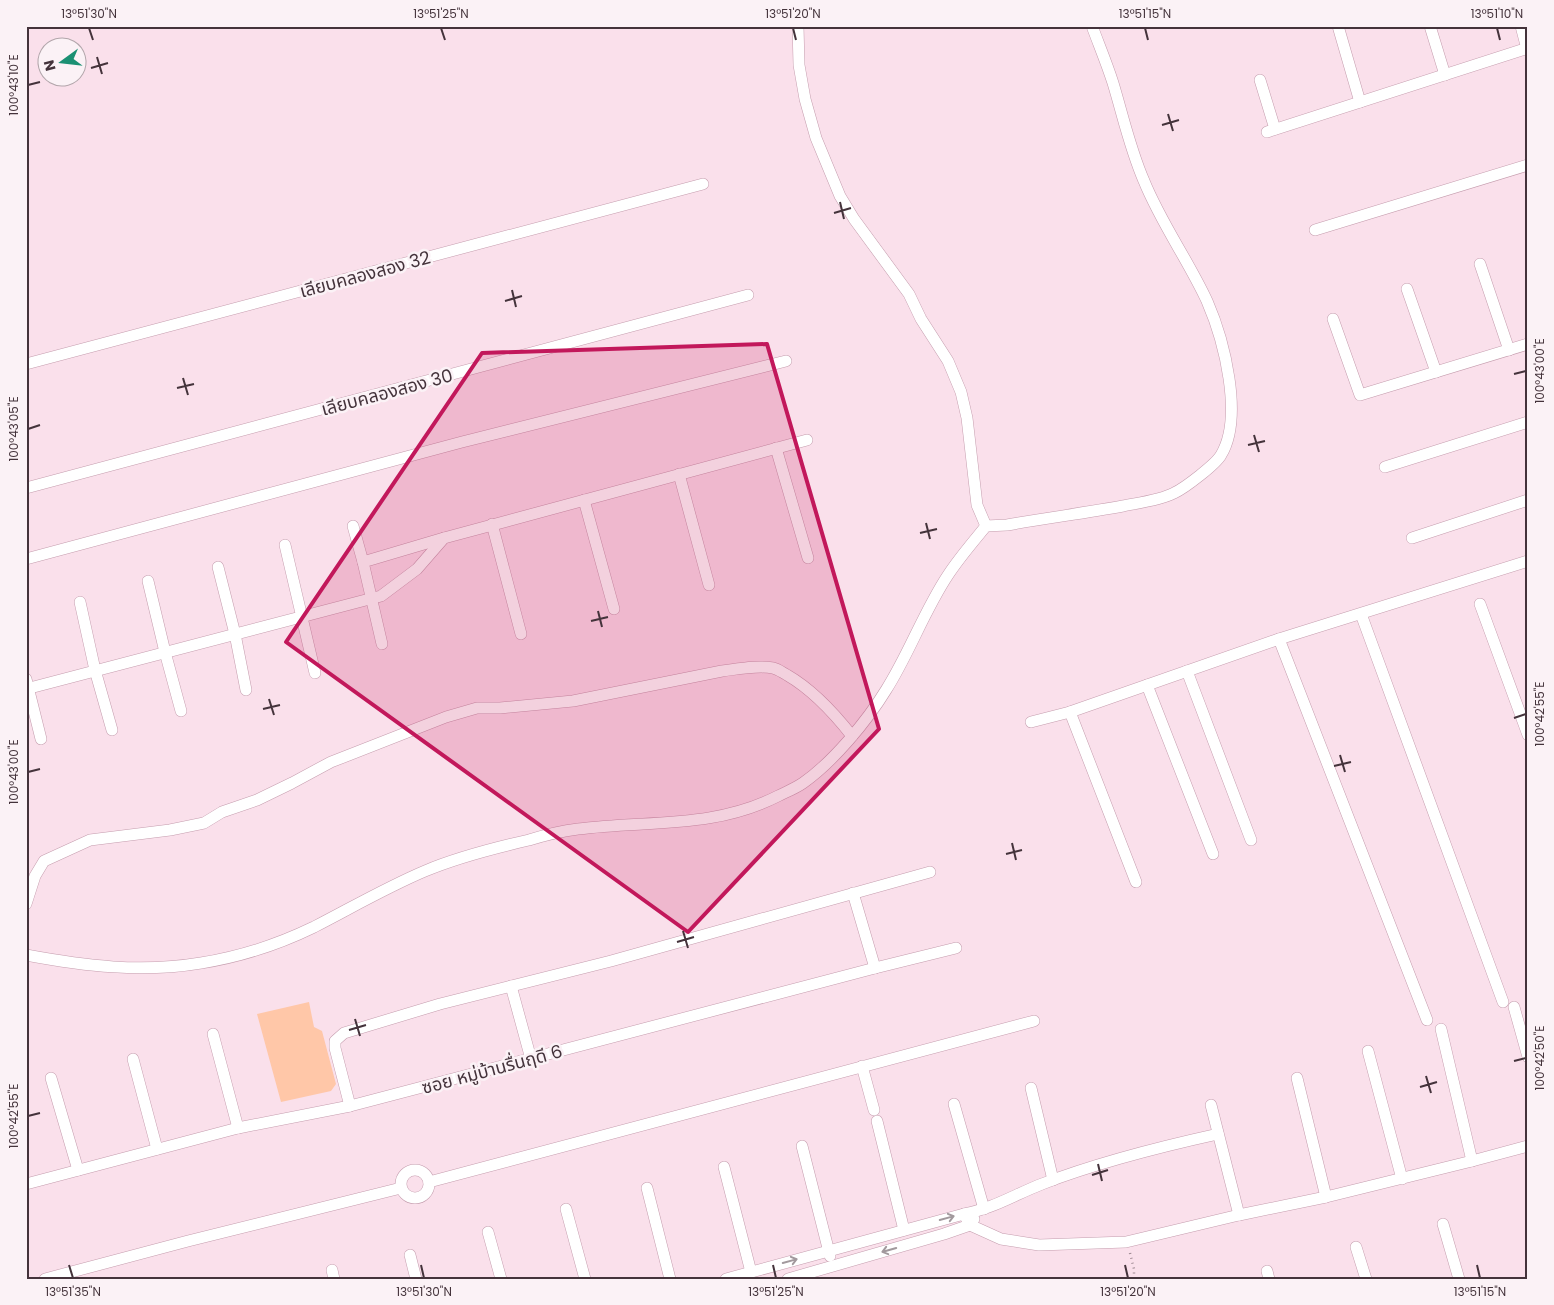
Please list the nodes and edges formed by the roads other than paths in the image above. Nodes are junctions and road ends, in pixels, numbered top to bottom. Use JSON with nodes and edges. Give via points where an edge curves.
{"nodes":[{"id":1,"x":798,"y":26,"type":"edge"},
{"id":2,"x":1092,"y":26,"type":"edge"},
{"id":3,"x":1338,"y":26,"type":"edge"},
{"id":4,"x":1430,"y":26,"type":"edge"},
{"id":5,"x":1521,"y":26,"type":"edge"},
{"id":6,"x":1528,"y":49,"type":"edge"},
{"id":7,"x":1445,"y":75,"type":"junction"},
{"id":8,"x":1260,"y":80,"type":"dead end"},
{"id":9,"x":1360,"y":102,"type":"junction"},
{"id":10,"x":1528,"y":165,"type":"edge"},
{"id":11,"x":703,"y":184,"type":"dead end"},
{"id":12,"x":1315,"y":230,"type":"dead end"},
{"id":13,"x":1480,"y":264,"type":"dead end"},
{"id":14,"x":1407,"y":288,"type":"dead end"},
{"id":15,"x":748,"y":295,"type":"dead end"},
{"id":16,"x":1333,"y":319,"type":"dead end"},
{"id":17,"x":1528,"y":344,"type":"edge"},
{"id":18,"x":1509,"y":350,"type":"junction"},
{"id":19,"x":786,"y":361,"type":"dead end"},
{"id":20,"x":26,"y":364,"type":"edge"},
{"id":21,"x":1436,"y":372,"type":"junction"},
{"id":22,"x":1528,"y":422,"type":"edge"},
{"id":23,"x":806,"y":440,"type":"dead end"},
{"id":24,"x":776,"y":448,"type":"junction"},
{"id":25,"x":1385,"y":467,"type":"dead end"},
{"id":26,"x":679,"y":474,"type":"junction"},
{"id":27,"x":26,"y":488,"type":"edge"},
{"id":28,"x":584,"y":500,"type":"junction"},
{"id":29,"x":1528,"y":500,"type":"edge"},
{"id":30,"x":492,"y":524,"type":"junction"},
{"id":31,"x":353,"y":526,"type":"dead end"},
{"id":32,"x":986,"y":526,"type":"junction"},
{"id":33,"x":444,"y":538,"type":"junction"},
{"id":34,"x":1412,"y":538,"type":"dead end"},
{"id":35,"x":285,"y":545,"type":"dead end"},
{"id":36,"x":808,"y":558,"type":"dead end"},
{"id":37,"x":26,"y":559,"type":"edge"},
{"id":38,"x":1528,"y":561,"type":"edge"},
{"id":39,"x":363,"y":562,"type":"junction"},
{"id":40,"x":218,"y":567,"type":"dead end"},
{"id":41,"x":148,"y":582,"type":"dead end"},
{"id":42,"x":709,"y":585,"type":"dead end"},
{"id":43,"x":371,"y":599,"type":"junction"},
{"id":44,"x":80,"y":602,"type":"dead end"},
{"id":45,"x":1480,"y":604,"type":"dead end"},
{"id":46,"x":614,"y":609,"type":"dead end"},
{"id":47,"x":1361,"y":614,"type":"junction"},
{"id":48,"x":301,"y":617,"type":"junction"},
{"id":49,"x":235,"y":634,"type":"junction"},
{"id":50,"x":521,"y":634,"type":"dead end"},
{"id":51,"x":1279,"y":640,"type":"junction"},
{"id":52,"x":382,"y":644,"type":"dead end"},
{"id":53,"x":165,"y":652,"type":"junction"},
{"id":54,"x":95,"y":670,"type":"junction"},
{"id":55,"x":1187,"y":671,"type":"junction"},
{"id":56,"x":315,"y":673,"type":"dead end"},
{"id":57,"x":1147,"y":685,"type":"junction"},
{"id":58,"x":27,"y":686,"type":"edge"},
{"id":59,"x":246,"y":690,"type":"dead end"},
{"id":60,"x":1528,"y":701,"type":"edge"},
{"id":61,"x":1516,"y":705,"type":"junction"},
{"id":62,"x":181,"y":711,"type":"dead end"},
{"id":63,"x":1070,"y":712,"type":"junction"},
{"id":64,"x":1031,"y":722,"type":"dead end"},
{"id":65,"x":112,"y":730,"type":"dead end"},
{"id":66,"x":1528,"y":735,"type":"edge"},
{"id":67,"x":852,"y":736,"type":"junction"},
{"id":68,"x":41,"y":739,"type":"dead end"},
{"id":69,"x":1251,"y":840,"type":"dead end"},
{"id":70,"x":1213,"y":854,"type":"dead end"},
{"id":71,"x":930,"y":872,"type":"dead end"},
{"id":72,"x":1136,"y":882,"type":"dead end"},
{"id":73,"x":853,"y":893,"type":"junction"},
{"id":74,"x":26,"y":904,"type":"edge"},
{"id":75,"x":956,"y":948,"type":"dead end"},
{"id":76,"x":26,"y":955,"type":"edge"},
{"id":77,"x":875,"y":968,"type":"junction"},
{"id":78,"x":511,"y":986,"type":"junction"},
{"id":79,"x":1034,"y":1020,"type":"dead end"},
{"id":80,"x":1427,"y":1020,"type":"dead end"},
{"id":81,"x":1441,"y":1029,"type":"dead end"},
{"id":82,"x":213,"y":1034,"type":"dead end"},
{"id":83,"x":1368,"y":1051,"type":"dead end"},
{"id":84,"x":1528,"y":1057,"type":"edge"},
{"id":85,"x":133,"y":1059,"type":"dead end"},
{"id":86,"x":531,"y":1059,"type":"junction"},
{"id":87,"x":862,"y":1066,"type":"junction"},
{"id":88,"x":51,"y":1078,"type":"dead end"},
{"id":89,"x":1297,"y":1078,"type":"dead end"},
{"id":90,"x":1031,"y":1088,"type":"dead end"},
{"id":91,"x":954,"y":1104,"type":"dead end"},
{"id":92,"x":1212,"y":1105,"type":"dead end"},
{"id":93,"x":350,"y":1106,"type":"junction"},
{"id":94,"x":238,"y":1128,"type":"junction"},
{"id":95,"x":1218,"y":1134,"type":"junction"},
{"id":96,"x":802,"y":1146,"type":"dead end"},
{"id":97,"x":1528,"y":1146,"type":"edge"},
{"id":98,"x":157,"y":1150,"type":"junction"},
{"id":99,"x":1472,"y":1161,"type":"junction"},
{"id":100,"x":724,"y":1167,"type":"dead end"},
{"id":101,"x":78,"y":1170,"type":"junction"},
{"id":102,"x":1402,"y":1179,"type":"junction"},
{"id":103,"x":1053,"y":1180,"type":"junction"},
{"id":104,"x":429,"y":1182,"type":"junction"},
{"id":105,"x":26,"y":1184,"type":"edge"},
{"id":106,"x":401,"y":1188,"type":"junction"},
{"id":107,"x":647,"y":1188,"type":"dead end"},
{"id":108,"x":1326,"y":1197,"type":"junction"},
{"id":109,"x":566,"y":1209,"type":"dead end"},
{"id":110,"x":981,"y":1210,"type":"junction"},
{"id":111,"x":964,"y":1214,"type":"junction"},
{"id":112,"x":1239,"y":1215,"type":"junction"},
{"id":113,"x":1442,"y":1224,"type":"dead end"},
{"id":114,"x":970,"y":1225,"type":"junction"},
{"id":115,"x":904,"y":1230,"type":"junction"},
{"id":116,"x":488,"y":1232,"type":"dead end"},
{"id":117,"x":1356,"y":1247,"type":"dead end"},
{"id":118,"x":828,"y":1251,"type":"junction"},
{"id":119,"x":410,"y":1255,"type":"dead end"},
{"id":120,"x":833,"y":1266,"type":"junction"},
{"id":121,"x":750,"y":1272,"type":"junction"},
{"id":122,"x":45,"y":1279,"type":"edge"},
{"id":123,"x":416,"y":1279,"type":"edge"},
{"id":124,"x":501,"y":1279,"type":"edge"},
{"id":125,"x":585,"y":1279,"type":"edge"},
{"id":126,"x":670,"y":1279,"type":"edge"},
{"id":127,"x":726,"y":1279,"type":"edge"},
{"id":128,"x":788,"y":1279,"type":"edge"},
{"id":129,"x":1366,"y":1279,"type":"edge"},
{"id":130,"x":1459,"y":1279,"type":"edge"}],
"edges":[{"from":1,"to":32,"type":"street","via":[[804,99],[840,196],[908,294],[948,361],[961,392],[977,505]]},
{"from":2,"to":32,"type":"street","via":[[1144,181],[1207,302],[1224,346],[1231,397],[1231,431],[1221,456],[1174,493],[1093,512]]},
{"from":3,"to":9,"type":"street"},
{"from":4,"to":7,"type":"street"},
{"from":5,"to":6,"type":"street"},
{"from":6,"to":7,"type":"street"},
{"from":7,"to":9,"type":"street"},
{"from":8,"to":9,"type":"street","via":[[1271,131]]},
{"from":10,"to":12,"type":"street"},
{"from":11,"to":20,"type":"street","name":"เลียบคลองสอง 32"},
{"from":13,"to":18,"type":"street"},
{"from":14,"to":21,"type":"street"},
{"from":15,"to":27,"type":"street","name":"เลียบคลองสอง 30"},
{"from":16,"to":21,"type":"street","via":[[1360,395]]},
{"from":17,"to":18,"type":"street"},
{"from":18,"to":21,"type":"street"},
{"from":19,"to":37,"type":"street","via":[[462,442]]},
{"from":22,"to":25,"type":"street"},
{"from":23,"to":24,"type":"street"},
{"from":24,"to":26,"type":"street"},
{"from":24,"to":36,"type":"street"},
{"from":26,"to":28,"type":"street"},
{"from":26,"to":42,"type":"street"},
{"from":28,"to":30,"type":"street"},
{"from":28,"to":46,"type":"street"},
{"from":29,"to":34,"type":"street"},
{"from":30,"to":33,"type":"street"},
{"from":30,"to":50,"type":"street"},
{"from":31,"to":39,"type":"street"},
{"from":32,"to":67,"type":"street","via":[[948,576],[886,690]]},
{"from":33,"to":39,"type":"street"},
{"from":33,"to":43,"type":"street","via":[[417,569],[381,596]]},
{"from":35,"to":48,"type":"street"},
{"from":38,"to":47,"type":"street"},
{"from":39,"to":43,"type":"street"},
{"from":40,"to":49,"type":"street"},
{"from":41,"to":53,"type":"street"},
{"from":43,"to":48,"type":"street"},
{"from":43,"to":52,"type":"street"},
{"from":44,"to":54,"type":"street"},
{"from":45,"to":61,"type":"street"},
{"from":47,"to":51,"type":"street"},
{"from":47,"to":84,"type":"street"},
{"from":48,"to":49,"type":"street"},
{"from":48,"to":56,"type":"street"},
{"from":49,"to":53,"type":"street"},
{"from":49,"to":59,"type":"street"},
{"from":51,"to":55,"type":"street"},
{"from":51,"to":80,"type":"street"},
{"from":53,"to":54,"type":"street"},
{"from":53,"to":62,"type":"street"},
{"from":54,"to":58,"type":"street"},
{"from":54,"to":65,"type":"street"},
{"from":55,"to":57,"type":"street"},
{"from":55,"to":69,"type":"street"},
{"from":57,"to":63,"type":"street"},
{"from":57,"to":70,"type":"street"},
{"from":58,"to":68,"type":"street"},
{"from":60,"to":61,"type":"street"},
{"from":61,"to":66,"type":"street"},
{"from":63,"to":64,"type":"street"},
{"from":63,"to":72,"type":"street"},
{"from":67,"to":74,"type":"street","via":[[816,696],[774,668],[722,672],[573,701],[477,708],[347,755],[204,823],[90,840],[44,861],[35,876]]},
{"from":67,"to":76,"type":"street","via":[[829,762],[802,784],[760,805],[719,817],[683,822],[577,829],[474,854],[426,871],[312,928],[249,951],[170,968],[133,969]]},
{"from":71,"to":73,"type":"street"},
{"from":73,"to":77,"type":"street"},
{"from":73,"to":78,"type":"street"},
{"from":75,"to":77,"type":"street","name":"ซอย หมู่บ้านรื่นฤดี 6"},
{"from":77,"to":86,"type":"street","name":"ซอย หมู่บ้านรื่นฤดี 6"},
{"from":78,"to":86,"type":"street"},
{"from":78,"to":93,"type":"street","via":[[440,1004],[339,1036],[335,1048]]},
{"from":79,"to":87,"type":"street"},
{"from":81,"to":99,"type":"street"},
{"from":82,"to":94,"type":"street"},
{"from":83,"to":102,"type":"street"},
{"from":85,"to":98,"type":"street"},
{"from":86,"to":93,"type":"street","name":"ซอย หมู่บ้านรื่นฤดี 6"},
{"from":87,"to":104,"type":"street"},
{"from":87,"to":115,"type":"street"},
{"from":88,"to":101,"type":"street"},
{"from":89,"to":108,"type":"street"},
{"from":90,"to":103,"type":"street"},
{"from":91,"to":110,"type":"street"},
{"from":92,"to":95,"type":"street"},
{"from":93,"to":94,"type":"street","name":"ซอย หมู่บ้านรื่นฤดี 6"},
{"from":94,"to":98,"type":"street","name":"ซอย หมู่บ้านรื่นฤดี 6"},
{"from":95,"to":103,"type":"street","via":[[1125,1156]]},
{"from":95,"to":112,"type":"street"},
{"from":96,"to":118,"type":"street"},
{"from":97,"to":99,"type":"street"},
{"from":98,"to":101,"type":"street","name":"ซอย หมู่บ้านรื่นฤดี 6"},
{"from":99,"to":102,"type":"street"},
{"from":100,"to":121,"type":"street"},
{"from":101,"to":105,"type":"street","name":"ซอย หมู่บ้านรื่นฤดี 6"},
{"from":102,"to":108,"type":"street"},
{"from":103,"to":110,"type":"street"},
{"from":104,"to":106,"type":"street","via":[[426,1194],[414,1199]]},
{"from":104,"to":106,"type":"street","via":[[424,1173],[409,1171],[402,1178]]},
{"from":106,"to":122,"type":"street"},
{"from":107,"to":126,"type":"street"},
{"from":108,"to":112,"type":"street"},
{"from":109,"to":125,"type":"street"},
{"from":110,"to":111,"type":"street"},
{"from":110,"to":114,"type":"street"},
{"from":111,"to":114,"type":"street"},
{"from":115,"to":111,"type":"street","one_way":true},
{"from":112,"to":114,"type":"street","via":[[1126,1242],[1040,1245],[1001,1239]]},
{"from":113,"to":130,"type":"street"},
{"from":114,"to":120,"type":"street","one_way":true},
{"from":115,"to":118,"type":"street"},
{"from":116,"to":124,"type":"street"},
{"from":117,"to":129,"type":"street"},
{"from":118,"to":120,"type":"street"},
{"from":121,"to":118,"type":"street","one_way":true},
{"from":119,"to":123,"type":"street"},
{"from":120,"to":128,"type":"street"},
{"from":121,"to":127,"type":"street"}]}
